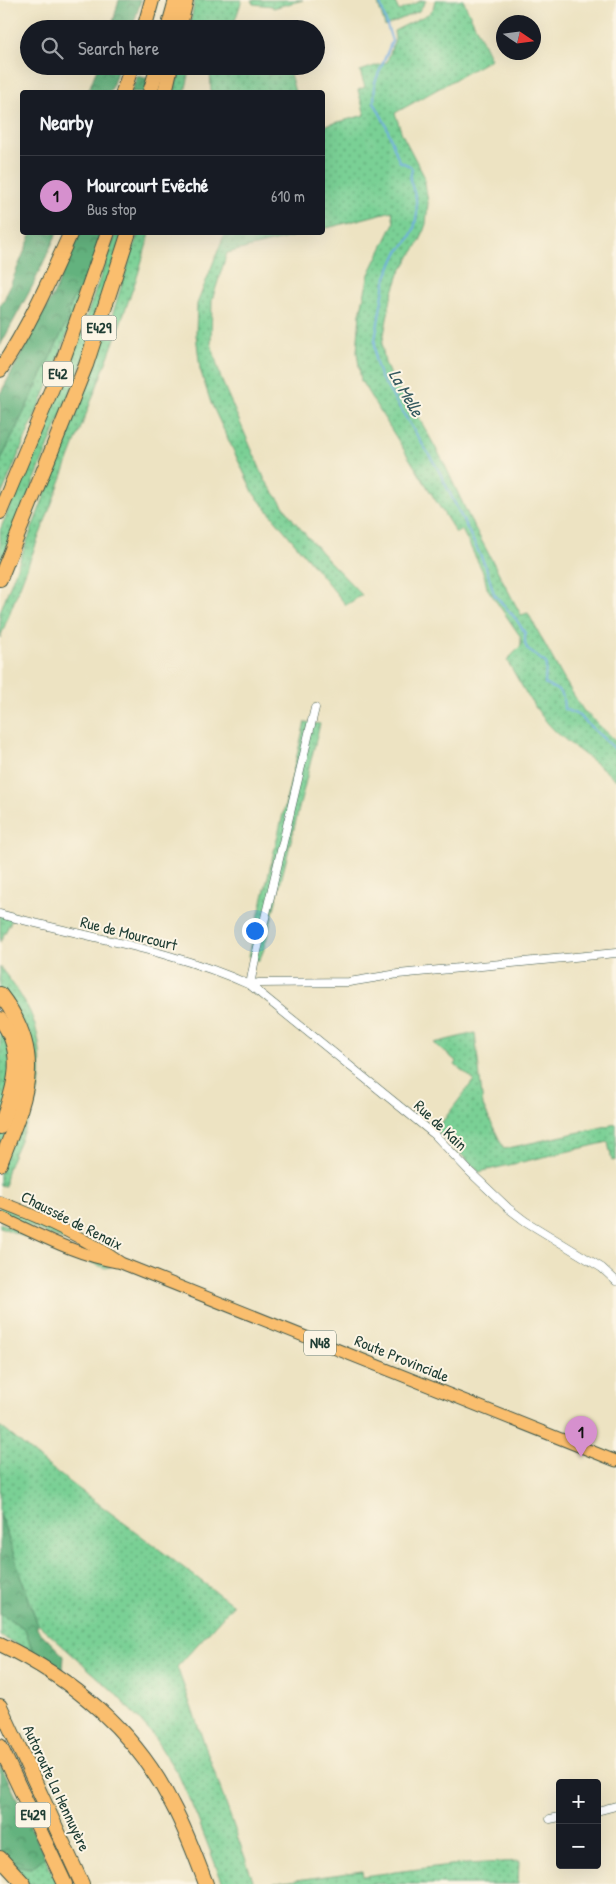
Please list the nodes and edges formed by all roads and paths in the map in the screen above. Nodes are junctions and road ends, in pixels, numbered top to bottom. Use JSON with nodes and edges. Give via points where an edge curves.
{"nodes":[{"id":1,"x":152,"y":0,"type":"edge"},
{"id":2,"x":176,"y":0,"type":"edge"},
{"id":3,"x":186,"y":0,"type":"edge"},
{"id":4,"x":146,"y":20,"type":"edge"},
{"id":5,"x":170,"y":20,"type":"edge"},
{"id":6,"x":181,"y":20,"type":"edge"},
{"id":7,"x":129,"y":75,"type":"edge"},
{"id":8,"x":155,"y":75,"type":"edge"},
{"id":9,"x":169,"y":75,"type":"edge"},
{"id":10,"x":124,"y":90,"type":"edge"},
{"id":11,"x":151,"y":90,"type":"edge"},
{"id":12,"x":165,"y":90,"type":"edge"},
{"id":13,"x":70,"y":235,"type":"edge"},
{"id":14,"x":107,"y":235,"type":"edge"},
{"id":15,"x":129,"y":235,"type":"edge"},
{"id":16,"x":14,"y":349,"type":"junction"},
{"id":17,"x":0,"y":370,"type":"edge"},
{"id":18,"x":0,"y":382,"type":"edge"},
{"id":19,"x":0,"y":512,"type":"edge"},
{"id":20,"x":0,"y":580,"type":"edge"},
{"id":21,"x":315,"y":708,"type":"dead end"},
{"id":22,"x":0,"y":914,"type":"edge"},
{"id":23,"x":616,"y":953,"type":"edge"},
{"id":24,"x":250,"y":985,"type":"junction"},
{"id":25,"x":0,"y":994,"type":"edge"},
{"id":26,"x":0,"y":1019,"type":"edge"},
{"id":27,"x":0,"y":1127,"type":"edge"},
{"id":28,"x":0,"y":1164,"type":"edge"},
{"id":29,"x":0,"y":1202,"type":"edge"},
{"id":30,"x":0,"y":1218,"type":"edge"},
{"id":31,"x":121,"y":1263,"type":"junction"},
{"id":32,"x":616,"y":1281,"type":"edge"},
{"id":33,"x":616,"y":1461,"type":"edge"},
{"id":34,"x":0,"y":1644,"type":"edge"},
{"id":35,"x":0,"y":1706,"type":"edge"},
{"id":36,"x":0,"y":1746,"type":"edge"},
{"id":37,"x":616,"y":1806,"type":"edge"},
{"id":38,"x":601,"y":1810,"type":"edge"},
{"id":39,"x":556,"y":1818,"type":"edge"},
{"id":40,"x":550,"y":1819,"type":"dead end"},
{"id":41,"x":0,"y":1858,"type":"edge"},
{"id":42,"x":24,"y":1884,"type":"edge"},
{"id":43,"x":65,"y":1884,"type":"edge"},
{"id":44,"x":82,"y":1884,"type":"edge"},
{"id":45,"x":206,"y":1884,"type":"edge"}],
"edges":[{"from":1,"to":4,"type":"highway"},
{"from":2,"to":5,"type":"highway"},
{"from":3,"to":6,"type":"highway"},
{"from":7,"to":10,"type":"highway"},
{"from":8,"to":11,"type":"highway"},
{"from":9,"to":12,"type":"highway"},
{"from":13,"to":16,"type":"highway"},
{"from":14,"to":19,"type":"highway","number":"E42","via":[[58,374]]},
{"from":15,"to":20,"type":"highway","number":"E429","via":[[86,365]]},
{"from":16,"to":17,"type":"highway"},
{"from":16,"to":18,"type":"highway"},
{"from":21,"to":24,"type":"street"},
{"from":22,"to":24,"type":"street","name":"Rue de Mourcourt","via":[[166,955]]},
{"from":23,"to":24,"type":"street","via":[[398,974],[349,982]]},
{"from":24,"to":32,"type":"street","name":"Rue de Kain","via":[[435,1135],[508,1208],[596,1263]]},
{"from":25,"to":28,"type":"highway","via":[[23,1033],[29,1069],[24,1102]]},
{"from":26,"to":27,"type":"highway","via":[[13,1044],[16,1064],[12,1096]]},
{"from":29,"to":31,"type":"main road","name":"Chaussée de Renaix","number":"N48","via":[[45,1220]]},
{"from":30,"to":31,"type":"main road","name":"Chaussée de Renaix","number":"N48","via":[[79,1252]]},
{"from":31,"to":33,"type":"main road","name":"Route Provinciale","number":"N48"},
{"from":34,"to":45,"type":"highway","via":[[52,1671],[119,1729],[172,1802]]},
{"from":35,"to":44,"type":"highway","name":"Autoroute La Hennuyère","number":"E429"},
{"from":36,"to":43,"type":"highway","name":"Autoroute La Hennuyère","number":"E429"},
{"from":37,"to":38,"type":"street"},
{"from":39,"to":40,"type":"street"},
{"from":41,"to":42,"type":"highway"}]}
